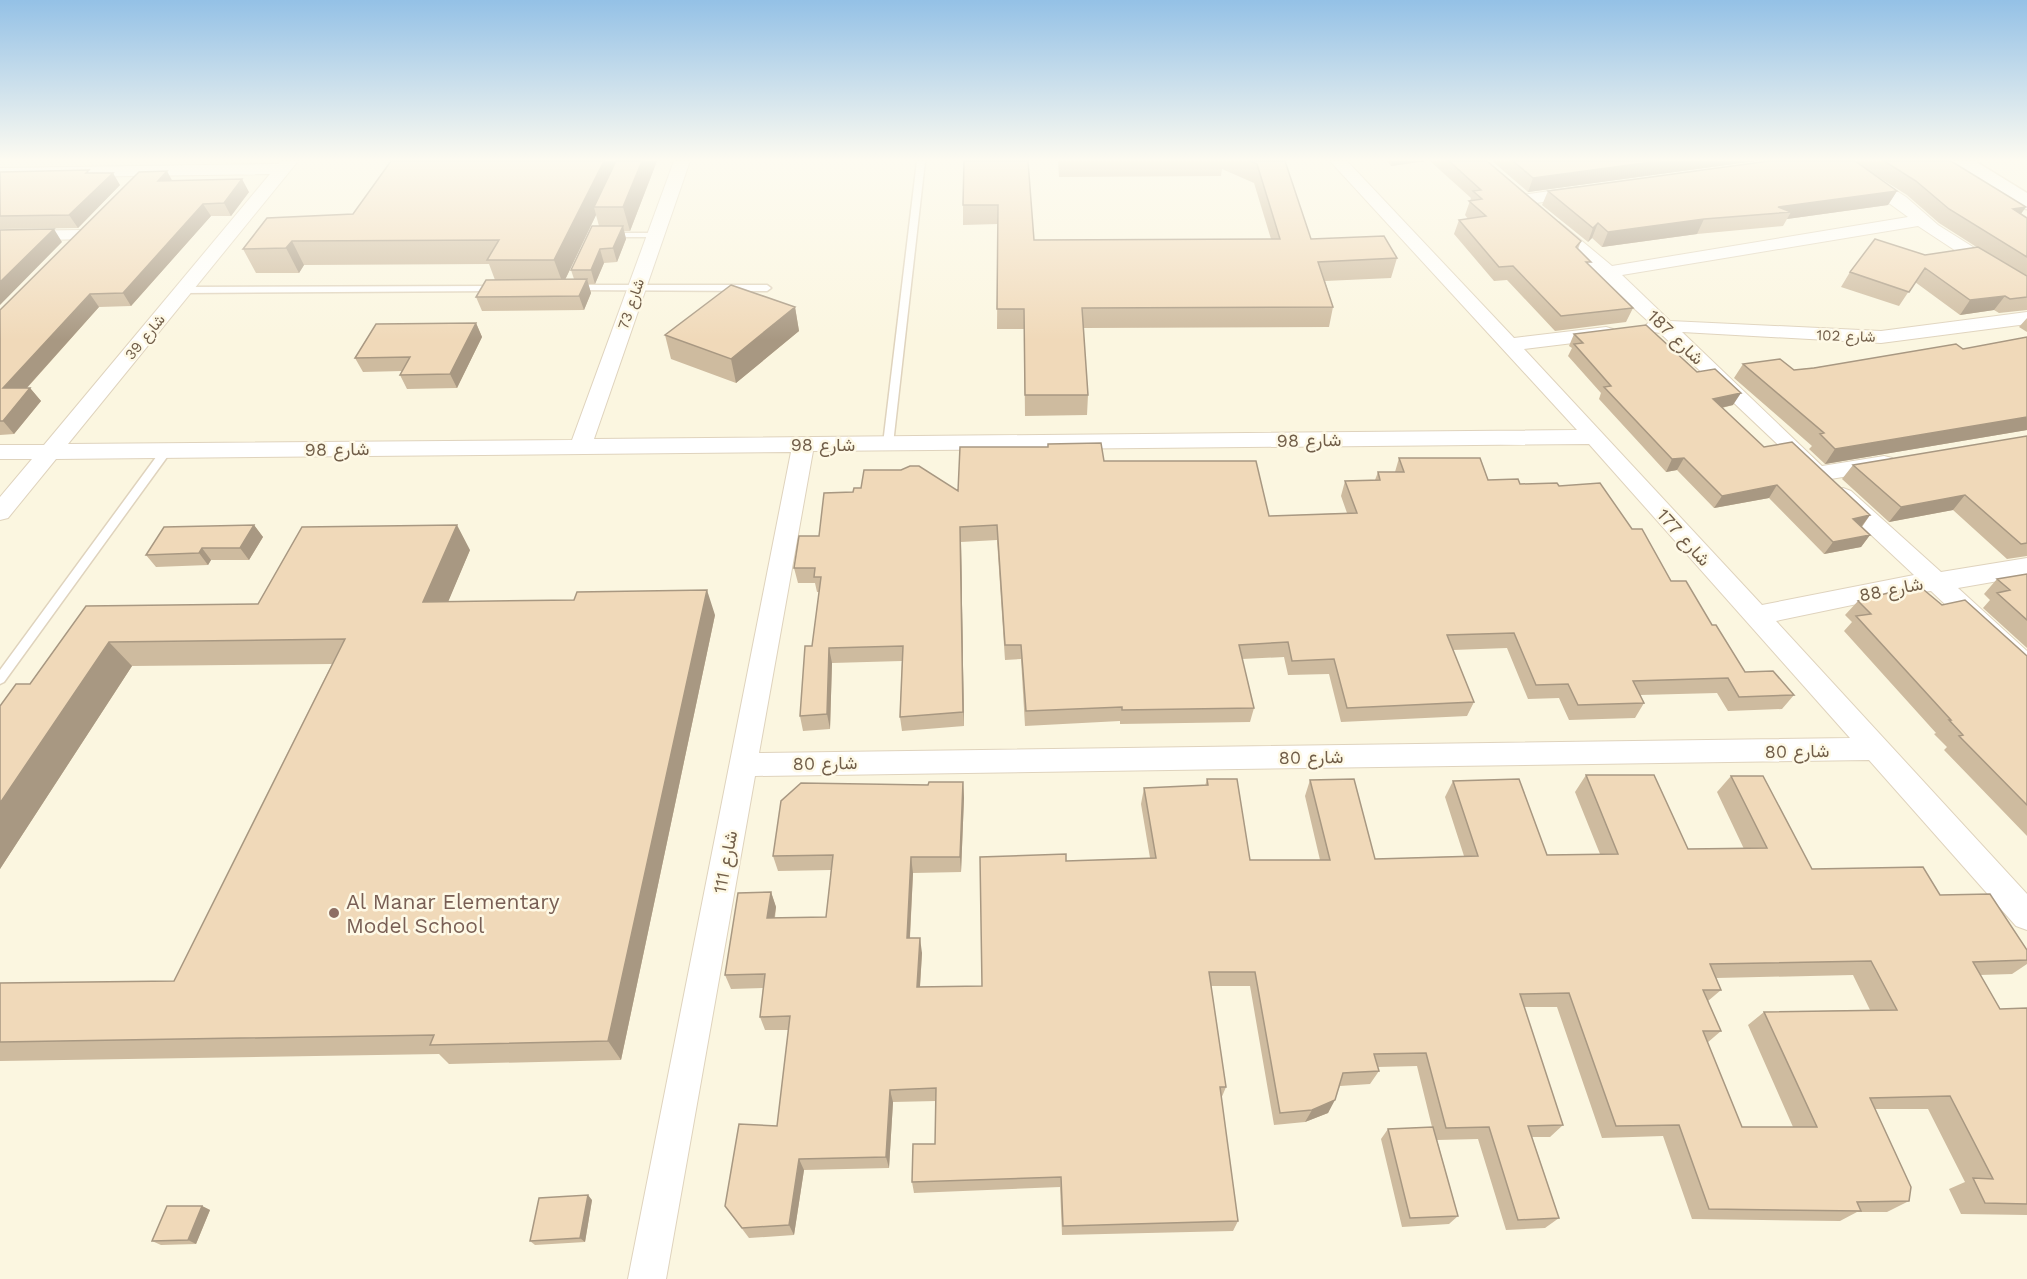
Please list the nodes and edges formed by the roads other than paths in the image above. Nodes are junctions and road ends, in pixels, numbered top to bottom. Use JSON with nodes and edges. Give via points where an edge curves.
{"nodes":[{"id":1,"x":98,"y":221,"type":"edge"},
{"id":2,"x":241,"y":221,"type":"edge"},
{"id":3,"x":661,"y":221,"type":"edge"},
{"id":4,"x":914,"y":221,"type":"edge"},
{"id":5,"x":1393,"y":221,"type":"edge"},
{"id":6,"x":1547,"y":221,"type":"edge"},
{"id":7,"x":1916,"y":221,"type":"edge"},
{"id":8,"x":1921,"y":221,"type":"edge"},
{"id":9,"x":84,"y":235,"type":"junction"},
{"id":10,"x":602,"y":235,"type":"edge"},
{"id":11,"x":0,"y":236,"type":"edge"},
{"id":12,"x":656,"y":236,"type":"junction"},
{"id":13,"x":68,"y":250,"type":"edge"},
{"id":14,"x":2027,"y":269,"type":"edge"},
{"id":15,"x":1608,"y":272,"type":"junction"},
{"id":16,"x":2002,"y":273,"type":"junction"},
{"id":17,"x":571,"y":279,"type":"edge"},
{"id":18,"x":637,"y":288,"type":"junction"},
{"id":19,"x":767,"y":288,"type":"dead end"},
{"id":20,"x":508,"y":289,"type":"edge"},
{"id":21,"x":2027,"y":289,"type":"edge"},
{"id":22,"x":184,"y":290,"type":"junction"},
{"id":23,"x":2027,"y":318,"type":"edge"},
{"id":24,"x":1664,"y":326,"type":"junction"},
{"id":25,"x":1508,"y":345,"type":"junction"},
{"id":26,"x":1595,"y":437,"type":"junction"},
{"id":27,"x":803,"y":444,"type":"junction"},
{"id":28,"x":888,"y":444,"type":"junction"},
{"id":29,"x":581,"y":446,"type":"junction"},
{"id":30,"x":166,"y":451,"type":"junction"},
{"id":31,"x":0,"y":452,"type":"edge"},
{"id":32,"x":51,"y":452,"type":"junction"},
{"id":33,"x":1900,"y":460,"type":"edge"},
{"id":34,"x":1819,"y":474,"type":"junction"},
{"id":35,"x":0,"y":512,"type":"edge"},
{"id":36,"x":2027,"y":567,"type":"edge"},
{"id":37,"x":1934,"y":581,"type":"junction"},
{"id":38,"x":1755,"y":616,"type":"junction"},
{"id":39,"x":2027,"y":666,"type":"edge"},
{"id":40,"x":0,"y":679,"type":"edge"},
{"id":41,"x":1879,"y":749,"type":"junction"},
{"id":42,"x":743,"y":765,"type":"junction"},
{"id":43,"x":2027,"y":916,"type":"edge"},
{"id":44,"x":647,"y":1279,"type":"edge"}],
"edges":[{"from":1,"to":9,"type":"street"},
{"from":2,"to":22,"type":"street","name":"شارع 39"},
{"from":3,"to":12,"type":"street","name":"شارع 73"},
{"from":4,"to":28,"type":"lane"},
{"from":5,"to":25,"type":"street","name":"شارع 177"},
{"from":6,"to":15,"type":"street","name":"شارع 187"},
{"from":7,"to":15,"type":"street"},
{"from":8,"to":16,"type":"street"},
{"from":9,"to":11,"type":"street"},
{"from":9,"to":13,"type":"street"},
{"from":10,"to":12,"type":"lane"},
{"from":12,"to":18,"type":"street","name":"شارع 73"},
{"from":14,"to":16,"type":"street"},
{"from":15,"to":24,"type":"street","name":"شارع 187"},
{"from":16,"to":21,"type":"street"},
{"from":17,"to":18,"type":"lane","via":[[567,288]]},
{"from":18,"to":19,"type":"lane"},
{"from":18,"to":29,"type":"street","name":"شارع 73"},
{"from":20,"to":22,"type":"lane"},
{"from":22,"to":32,"type":"street","name":"شارع 39"},
{"from":23,"to":24,"type":"street","name":"شارع 102","via":[[1881,337]]},
{"from":24,"to":25,"type":"street","name":"شارع 102"},
{"from":24,"to":34,"type":"street","name":"شارع 187"},
{"from":25,"to":26,"type":"street","name":"شارع 177"},
{"from":26,"to":28,"type":"street","name":"شارع 98"},
{"from":26,"to":38,"type":"street","name":"شارع 177"},
{"from":27,"to":28,"type":"street","name":"شارع 98"},
{"from":27,"to":29,"type":"street","name":"شارع 98"},
{"from":27,"to":42,"type":"street","name":"شارع 111"},
{"from":29,"to":30,"type":"street","name":"شارع 98"},
{"from":30,"to":32,"type":"street","name":"شارع 98"},
{"from":30,"to":40,"type":"lane"},
{"from":31,"to":32,"type":"street","name":"شارع 98"},
{"from":32,"to":35,"type":"street","name":"شارع 39"},
{"from":33,"to":34,"type":"street"},
{"from":34,"to":37,"type":"street","name":"شارع 187"},
{"from":36,"to":37,"type":"street","name":"شارع 88"},
{"from":37,"to":38,"type":"street","name":"شارع 88"},
{"from":37,"to":39,"type":"street","name":"شارع 187"},
{"from":38,"to":41,"type":"street","name":"شارع 177"},
{"from":41,"to":42,"type":"street","name":"شارع 80"},
{"from":41,"to":43,"type":"street","name":"شارع 177"},
{"from":42,"to":44,"type":"street","name":"شارع 111"}]}
